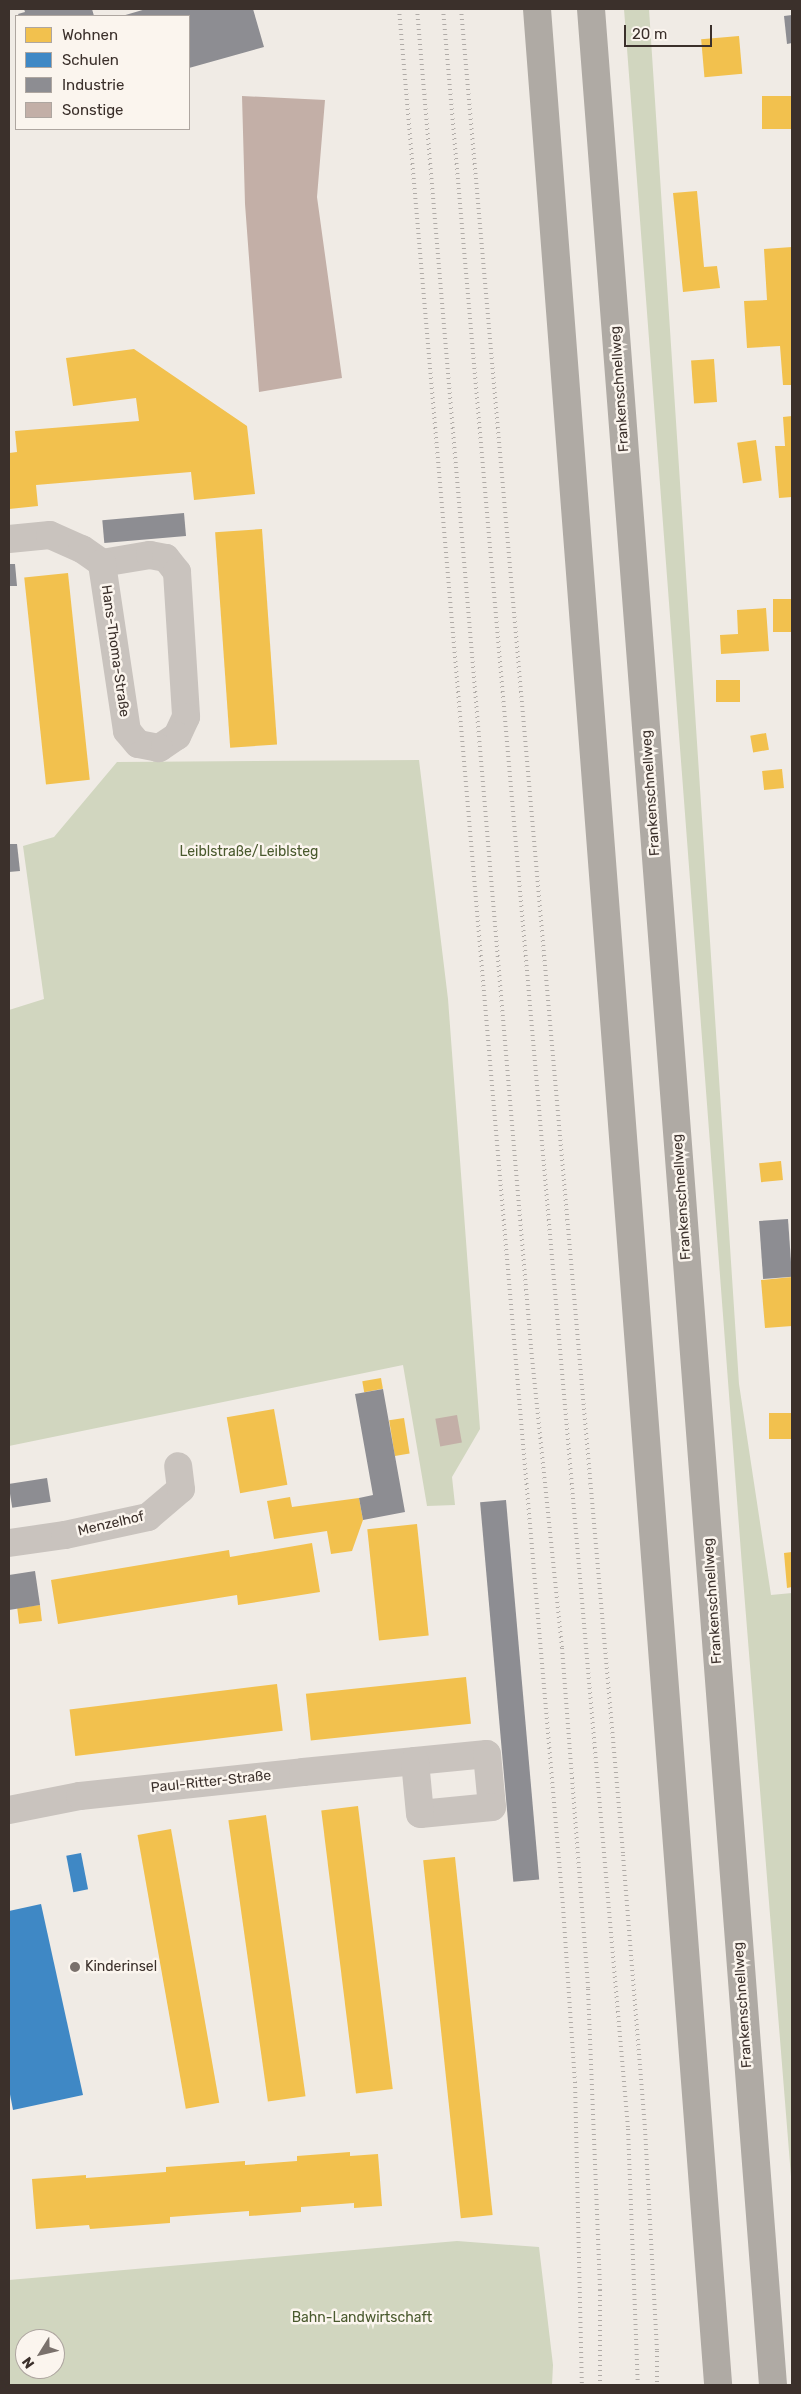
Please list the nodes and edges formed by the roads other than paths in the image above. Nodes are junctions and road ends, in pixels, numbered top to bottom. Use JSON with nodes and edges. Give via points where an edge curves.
{"nodes":[{"id":1,"x":537,"y":9,"type":"edge"},
{"id":2,"x":591,"y":9,"type":"edge"},
{"id":3,"x":9,"y":539,"type":"edge"},
{"id":4,"x":102,"y":563,"type":"junction"},
{"id":5,"x":178,"y":1466,"type":"dead end"},
{"id":6,"x":9,"y":1543,"type":"edge"},
{"id":7,"x":415,"y":1761,"type":"dead end"},
{"id":8,"x":9,"y":1810,"type":"edge"},
{"id":9,"x":718,"y":2385,"type":"edge"},
{"id":10,"x":773,"y":2385,"type":"edge"}],
"edges":[{"from":1,"to":9,"type":"highway"},
{"from":2,"to":10,"type":"highway","name":"Frankenschnellweg"},
{"from":3,"to":4,"type":"street","via":[[50,535],[82,549]]},
{"from":4,"to":4,"type":"street","name":"Hans-Thoma-Straße","via":[[127,731],[138,744],[159,748],[177,736],[186,717],[177,572],[166,558],[150,555]]},
{"from":5,"to":6,"type":"street","name":"Menzelhof","via":[[181,1490],[148,1517]]},
{"from":7,"to":8,"type":"street","name":"Paul-Ritter-Straße","via":[[80,1796]]}]}
